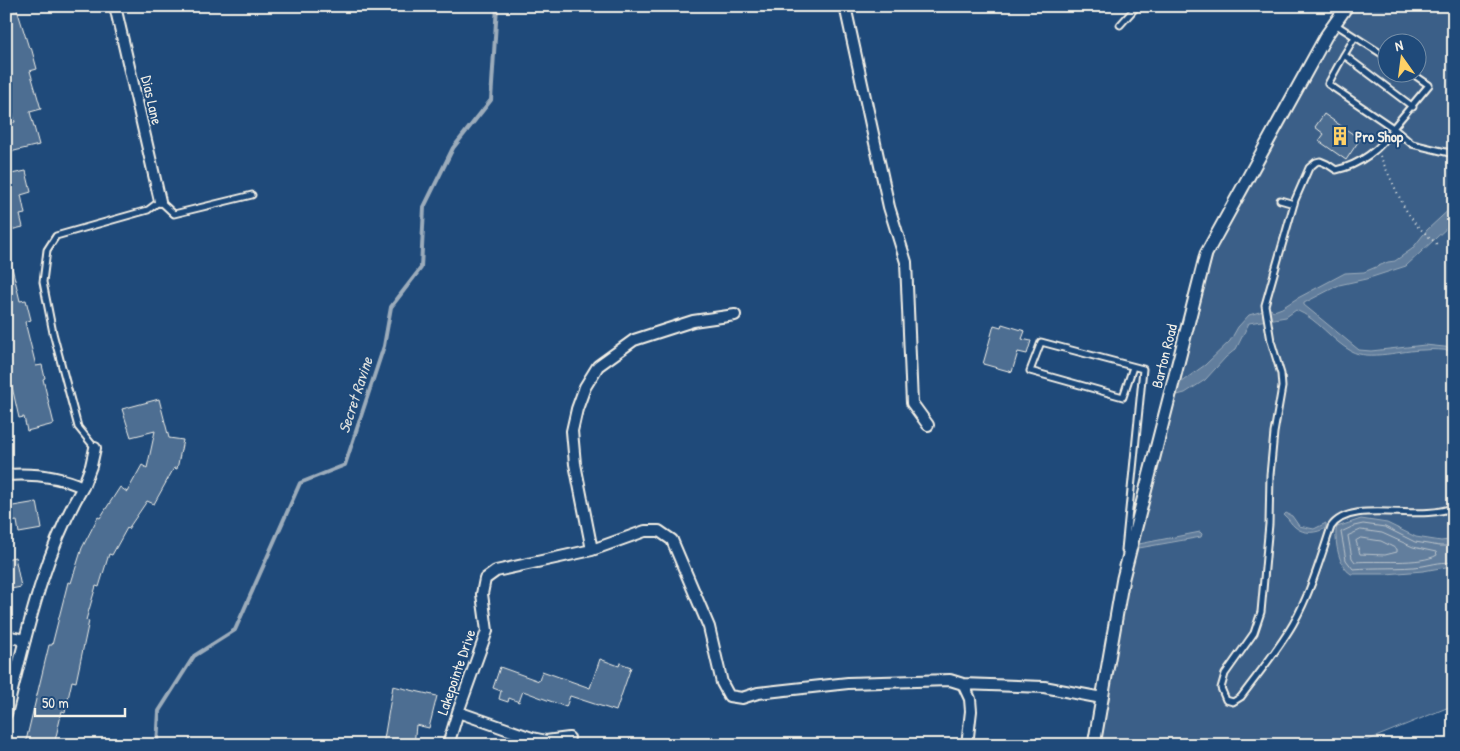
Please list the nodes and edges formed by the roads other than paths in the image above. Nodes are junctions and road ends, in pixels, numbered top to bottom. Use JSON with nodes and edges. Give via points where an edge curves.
{"nodes":[{"id":1,"x":115,"y":6,"type":"edge"},
{"id":2,"x":845,"y":6,"type":"edge"},
{"id":3,"x":1137,"y":6,"type":"edge"},
{"id":4,"x":1342,"y":8,"type":"edge"},
{"id":5,"x":1335,"y":24,"type":"junction"},
{"id":6,"x":1120,"y":25,"type":"dead end"},
{"id":7,"x":1355,"y":37,"type":"junction"},
{"id":8,"x":1378,"y":52,"type":"edge"},
{"id":9,"x":1344,"y":55,"type":"junction"},
{"id":10,"x":1425,"y":82,"type":"edge"},
{"id":11,"x":1413,"y":107,"type":"junction"},
{"id":12,"x":1393,"y":128,"type":"junction"},
{"id":13,"x":1454,"y":154,"type":"edge"},
{"id":14,"x":252,"y":195,"type":"dead end"},
{"id":15,"x":1280,"y":200,"type":"dead end"},
{"id":16,"x":160,"y":201,"type":"junction"},
{"id":17,"x":1294,"y":204,"type":"junction"},
{"id":18,"x":735,"y":315,"type":"dead end"},
{"id":19,"x":1133,"y":367,"type":"junction"},
{"id":20,"x":928,"y":425,"type":"dead end"},
{"id":21,"x":95,"y":448,"type":"joint"},
{"id":22,"x":6,"y":475,"type":"edge"},
{"id":23,"x":83,"y":488,"type":"junction"},
{"id":24,"x":1454,"y":507,"type":"edge"},
{"id":25,"x":592,"y":550,"type":"junction"},
{"id":26,"x":1123,"y":578,"type":"junction"},
{"id":27,"x":6,"y":636,"type":"edge"},
{"id":28,"x":25,"y":640,"type":"junction"},
{"id":29,"x":963,"y":684,"type":"junction"},
{"id":30,"x":1102,"y":698,"type":"junction"},
{"id":31,"x":458,"y":712,"type":"junction"},
{"id":32,"x":6,"y":714,"type":"edge"},
{"id":33,"x":569,"y":738,"type":"dead end"},
{"id":34,"x":448,"y":745,"type":"edge"},
{"id":35,"x":967,"y":745,"type":"edge"},
{"id":36,"x":1094,"y":745,"type":"edge"}],
"edges":[{"from":1,"to":16,"type":"street","name":"Dias Lane"},
{"from":2,"to":20,"type":"street","via":[[889,207],[906,262],[912,403]]},
{"from":3,"to":6,"type":"lane"},
{"from":4,"to":5,"type":"street","name":"Barton Road"},
{"from":5,"to":7,"type":"lane"},
{"from":5,"to":26,"type":"street","name":"Barton Road","via":[[1206,254]]},
{"from":7,"to":8,"type":"lane"},
{"from":7,"to":9,"type":"lane"},
{"from":9,"to":11,"type":"lane"},
{"from":9,"to":12,"type":"lane","via":[[1328,84]]},
{"from":10,"to":11,"type":"lane","via":[[1429,85]]},
{"from":11,"to":12,"type":"lane"},
{"from":12,"to":13,"type":"lane","via":[[1412,144]]},
{"from":12,"to":17,"type":"lane","via":[[1388,138],[1362,159],[1336,170],[1316,162],[1309,168]]},
{"from":14,"to":16,"type":"lane","via":[[174,214]]},
{"from":15,"to":17,"type":"lane"},
{"from":16,"to":21,"type":"lane","via":[[148,210],[56,236],[47,250],[43,282],[53,332],[78,427]]},
{"from":17,"to":24,"type":"lane","via":[[1265,305],[1282,387],[1270,475],[1261,612],[1254,633],[1225,674],[1221,688],[1226,700],[1233,702],[1241,697],[1294,622],[1335,521],[1366,511],[1434,513]]},
{"from":18,"to":25,"type":"street","via":[[693,321],[634,340],[598,366],[585,387],[572,431],[575,464]]},
{"from":19,"to":19,"type":"lane","via":[[1041,342],[1030,371],[1124,397]]},
{"from":19,"to":26,"type":"lane","via":[[1143,370]]},
{"from":21,"to":23,"type":"street"},
{"from":22,"to":23,"type":"street","via":[[51,477]]},
{"from":23,"to":28,"type":"street","via":[[63,524]]},
{"from":25,"to":29,"type":"street","via":[[645,531],[659,531],[672,540],[709,627],[722,683],[729,696],[742,698],[758,693],[848,682],[950,680]]},
{"from":25,"to":31,"type":"street","name":"Lakepointe Drive","via":[[496,571],[485,579],[482,594],[487,630]]},
{"from":26,"to":30,"type":"street","name":"Barton Road"},
{"from":27,"to":28,"type":"street"},
{"from":28,"to":32,"type":"street"},
{"from":29,"to":30,"type":"street","via":[[1044,687]]},
{"from":29,"to":35,"type":"street","via":[[970,698]]},
{"from":30,"to":36,"type":"street","name":"Barton Road"},
{"from":31,"to":33,"type":"street","via":[[532,738],[546,741]]},
{"from":31,"to":34,"type":"street","name":"Lakepointe Drive"}]}
